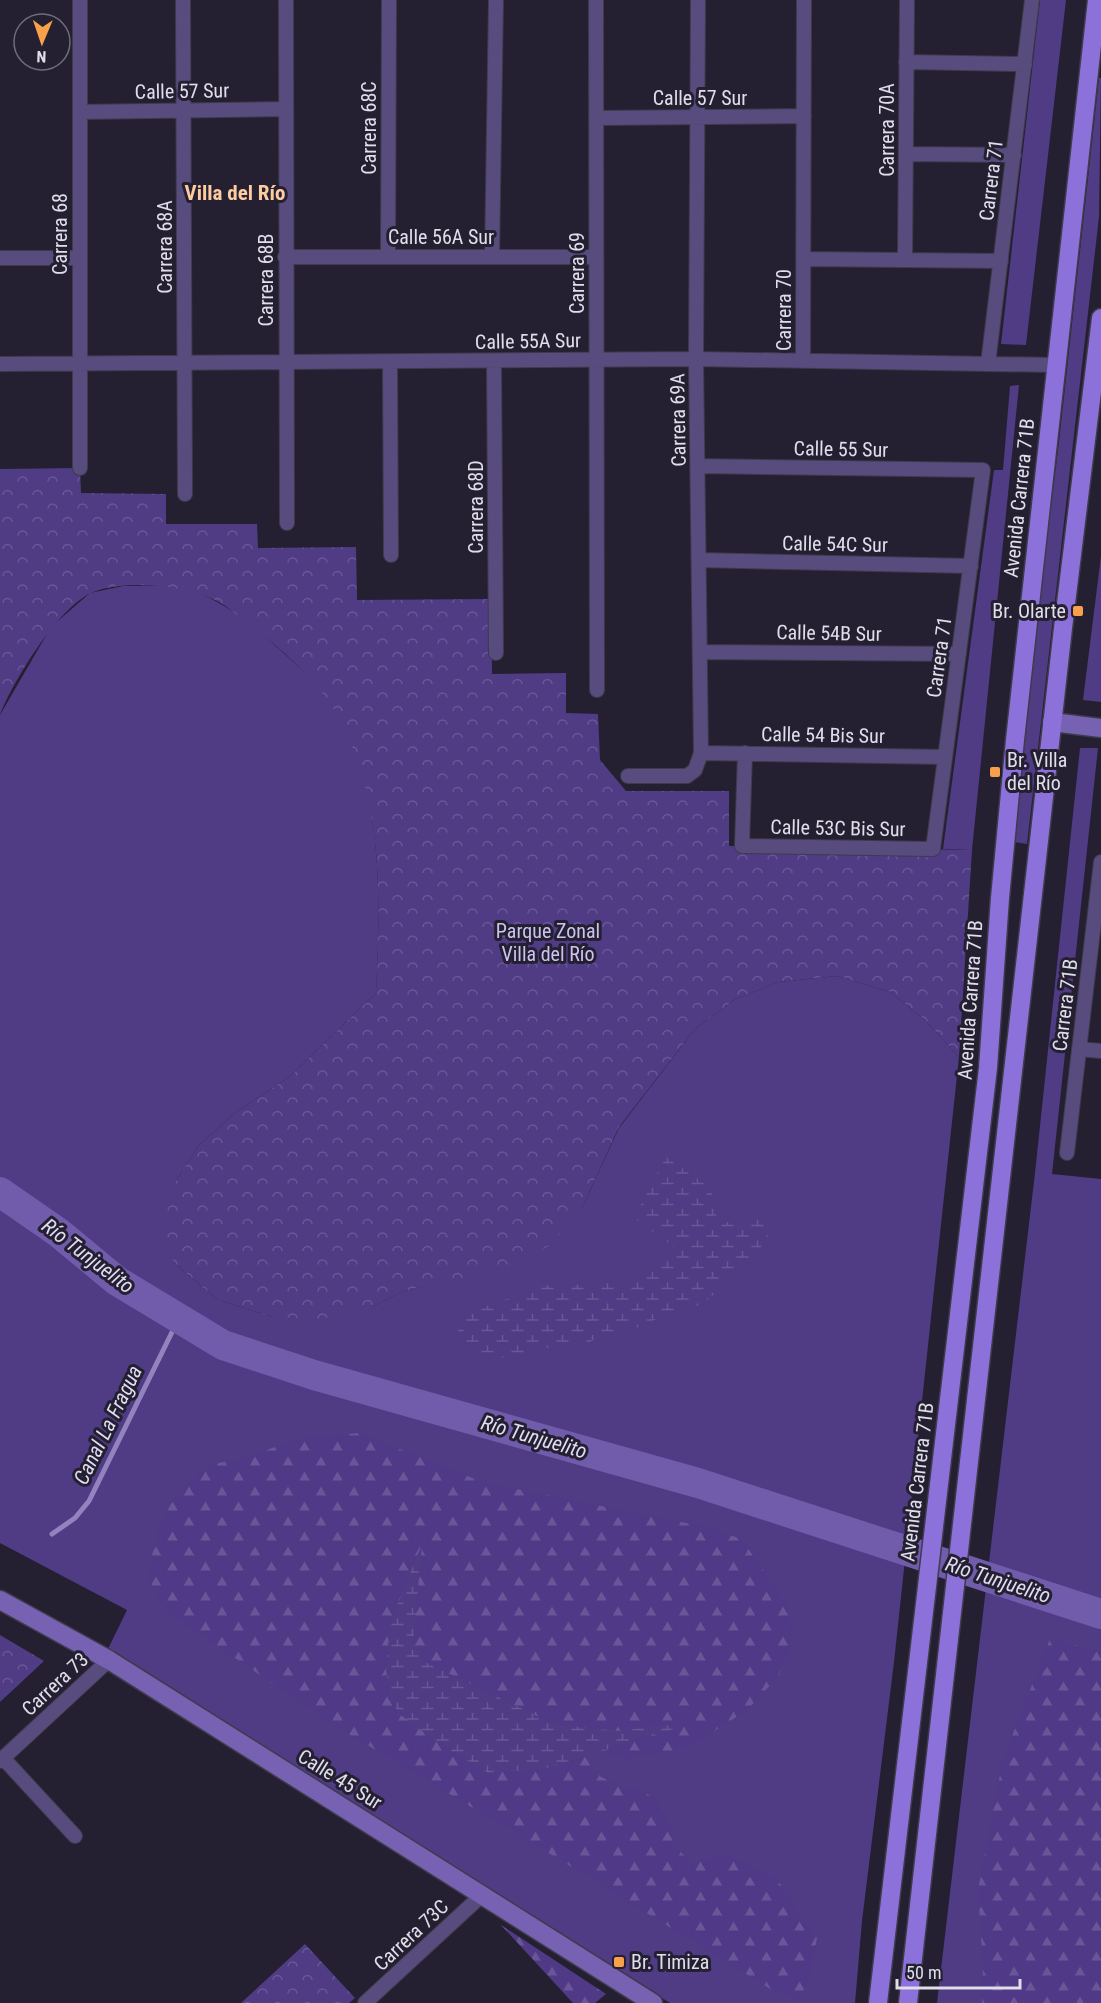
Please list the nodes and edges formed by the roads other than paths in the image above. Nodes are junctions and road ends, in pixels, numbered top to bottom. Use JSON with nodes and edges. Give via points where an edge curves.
{"nodes":[{"id":1,"x":80,"y":0,"type":"edge"},
{"id":2,"x":183,"y":0,"type":"edge"},
{"id":3,"x":286,"y":0,"type":"edge"},
{"id":4,"x":389,"y":0,"type":"edge"},
{"id":5,"x":496,"y":0,"type":"edge"},
{"id":6,"x":596,"y":0,"type":"edge"},
{"id":7,"x":698,"y":0,"type":"edge"},
{"id":8,"x":804,"y":0,"type":"edge"},
{"id":9,"x":907,"y":0,"type":"edge"},
{"id":10,"x":1032,"y":0,"type":"edge"},
{"id":11,"x":1097,"y":0,"type":"edge"},
{"id":12,"x":906,"y":62,"type":"junction"},
{"id":13,"x":1025,"y":64,"type":"junction"},
{"id":14,"x":286,"y":109,"type":"junction"},
{"id":15,"x":184,"y":111,"type":"junction"},
{"id":16,"x":80,"y":112,"type":"junction"},
{"id":17,"x":804,"y":116,"type":"junction"},
{"id":18,"x":697,"y":117,"type":"junction"},
{"id":19,"x":596,"y":118,"type":"junction"},
{"id":20,"x":906,"y":154,"type":"junction"},
{"id":21,"x":1014,"y":155,"type":"junction"},
{"id":22,"x":285,"y":257,"type":"junction"},
{"id":23,"x":388,"y":257,"type":"junction"},
{"id":24,"x":492,"y":257,"type":"junction"},
{"id":25,"x":597,"y":257,"type":"junction"},
{"id":26,"x":0,"y":258,"type":"edge"},
{"id":27,"x":80,"y":258,"type":"junction"},
{"id":28,"x":804,"y":259,"type":"junction"},
{"id":29,"x":905,"y":260,"type":"junction"},
{"id":30,"x":1001,"y":261,"type":"junction"},
{"id":31,"x":1101,"y":318,"type":"edge"},
{"id":32,"x":696,"y":359,"type":"junction"},
{"id":33,"x":597,"y":360,"type":"junction"},
{"id":34,"x":494,"y":361,"type":"junction"},
{"id":35,"x":803,"y":361,"type":"junction"},
{"id":36,"x":390,"y":362,"type":"junction"},
{"id":37,"x":285,"y":363,"type":"junction"},
{"id":38,"x":0,"y":364,"type":"edge"},
{"id":39,"x":79,"y":364,"type":"junction"},
{"id":40,"x":185,"y":364,"type":"junction"},
{"id":41,"x":988,"y":364,"type":"junction"},
{"id":42,"x":1055,"y":365,"type":"junction"},
{"id":43,"x":698,"y":466,"type":"junction"},
{"id":44,"x":80,"y":468,"type":"dead end"},
{"id":45,"x":983,"y":470,"type":"joint"},
{"id":46,"x":185,"y":494,"type":"dead end"},
{"id":47,"x":286,"y":523,"type":"dead end"},
{"id":48,"x":391,"y":555,"type":"dead end"},
{"id":49,"x":699,"y":560,"type":"junction"},
{"id":50,"x":971,"y":566,"type":"junction"},
{"id":51,"x":700,"y":652,"type":"junction"},
{"id":52,"x":496,"y":653,"type":"dead end"},
{"id":53,"x":959,"y":654,"type":"junction"},
{"id":54,"x":597,"y":690,"type":"dead end"},
{"id":55,"x":1052,"y":722,"type":"junction"},
{"id":56,"x":1101,"y":728,"type":"edge"},
{"id":57,"x":701,"y":753,"type":"junction"},
{"id":58,"x":745,"y":753,"type":"junction"},
{"id":59,"x":945,"y":757,"type":"junction"},
{"id":60,"x":628,"y":776,"type":"dead end"},
{"id":61,"x":933,"y":849,"type":"joint"},
{"id":62,"x":1101,"y":861,"type":"edge"},
{"id":63,"x":1099,"y":895,"type":"edge"},
{"id":64,"x":1079,"y":1049,"type":"junction"},
{"id":65,"x":1101,"y":1051,"type":"edge"},
{"id":66,"x":1067,"y":1153,"type":"dead end"},
{"id":67,"x":0,"y":1600,"type":"edge"},
{"id":68,"x":109,"y":1660,"type":"junction"},
{"id":69,"x":1,"y":1759,"type":"edge"},
{"id":70,"x":75,"y":1836,"type":"dead end"},
{"id":71,"x":482,"y":1895,"type":"junction"},
{"id":72,"x":365,"y":2003,"type":"edge"},
{"id":73,"x":653,"y":2003,"type":"edge"},
{"id":74,"x":878,"y":2003,"type":"edge"},
{"id":75,"x":908,"y":2003,"type":"edge"}],
"edges":[{"from":1,"to":16,"type":"street","name":"Carrera 68"},
{"from":2,"to":15,"type":"street","name":"Carrera 68A"},
{"from":3,"to":14,"type":"street","name":"Carrera 68B"},
{"from":4,"to":23,"type":"street","name":"Carrera 68C"},
{"from":5,"to":24,"type":"street"},
{"from":6,"to":19,"type":"street","name":"Carrera 69"},
{"from":7,"to":18,"type":"street","name":"Carrera 69A"},
{"from":8,"to":17,"type":"street"},
{"from":9,"to":12,"type":"street","name":"Carrera 70A"},
{"from":10,"to":13,"type":"street","name":"Carrera 71"},
{"from":11,"to":42,"type":"main road","name":"Avenida Carrera 71B"},
{"from":12,"to":13,"type":"street"},
{"from":12,"to":20,"type":"street","name":"Carrera 70A"},
{"from":13,"to":21,"type":"street","name":"Carrera 71"},
{"from":14,"to":15,"type":"street","name":"Calle 57 Sur"},
{"from":14,"to":22,"type":"street","name":"Carrera 68B"},
{"from":15,"to":16,"type":"street","name":"Calle 57 Sur"},
{"from":15,"to":40,"type":"street","name":"Carrera 68A"},
{"from":16,"to":27,"type":"street","name":"Carrera 68"},
{"from":17,"to":18,"type":"street","name":"Calle 57 Sur"},
{"from":17,"to":28,"type":"street"},
{"from":18,"to":19,"type":"street","name":"Calle 57 Sur"},
{"from":18,"to":32,"type":"street","name":"Carrera 69A"},
{"from":19,"to":25,"type":"street","name":"Carrera 69"},
{"from":20,"to":21,"type":"street"},
{"from":20,"to":29,"type":"street","name":"Carrera 70A"},
{"from":21,"to":30,"type":"street","name":"Carrera 71"},
{"from":22,"to":23,"type":"street","name":"Calle 56A Sur"},
{"from":22,"to":37,"type":"street","name":"Carrera 68B"},
{"from":23,"to":24,"type":"street","name":"Calle 56A Sur"},
{"from":24,"to":25,"type":"street","name":"Calle 56A Sur"},
{"from":25,"to":33,"type":"street","name":"Carrera 69"},
{"from":26,"to":27,"type":"street"},
{"from":27,"to":39,"type":"street","name":"Carrera 68"},
{"from":28,"to":29,"type":"street"},
{"from":28,"to":35,"type":"street","name":"Carrera 70"},
{"from":29,"to":30,"type":"street"},
{"from":30,"to":41,"type":"street","name":"Carrera 71"},
{"from":31,"to":55,"type":"main road"},
{"from":32,"to":33,"type":"street","name":"Calle 55A Sur"},
{"from":32,"to":35,"type":"street","name":"Calle 55A Sur"},
{"from":32,"to":43,"type":"street","name":"Carrera 69A"},
{"from":33,"to":34,"type":"street","name":"Calle 55A Sur"},
{"from":33,"to":54,"type":"street","name":"Carrera 69"},
{"from":34,"to":36,"type":"street","name":"Calle 55A Sur"},
{"from":34,"to":52,"type":"street","name":"Carrera 68D"},
{"from":35,"to":41,"type":"street","name":"Calle 55A Sur"},
{"from":36,"to":37,"type":"street","name":"Calle 55A Sur"},
{"from":36,"to":48,"type":"street"},
{"from":37,"to":40,"type":"street","name":"Calle 55A Sur"},
{"from":37,"to":47,"type":"street","name":"Carrera 68B"},
{"from":38,"to":39,"type":"street","name":"Calle 55A Sur"},
{"from":39,"to":40,"type":"street","name":"Calle 55A Sur"},
{"from":39,"to":44,"type":"street","name":"Carrera 68"},
{"from":40,"to":46,"type":"street","name":"Carrera 68A"},
{"from":41,"to":42,"type":"street","name":"Calle 55A Sur"},
{"from":42,"to":74,"type":"main road","name":"Avenida Carrera 71B","via":[[1000,898],[988,1068]]},
{"from":43,"to":45,"type":"street","name":"Calle 55 Sur"},
{"from":43,"to":49,"type":"street","name":"Carrera 69A"},
{"from":45,"to":50,"type":"street","name":"Carrera 71"},
{"from":49,"to":50,"type":"street","name":"Calle 54C Sur"},
{"from":49,"to":51,"type":"street","name":"Carrera 69A"},
{"from":50,"to":53,"type":"street","name":"Carrera 71"},
{"from":51,"to":53,"type":"street","name":"Calle 54B Sur"},
{"from":51,"to":57,"type":"street","name":"Carrera 69A"},
{"from":53,"to":59,"type":"street","name":"Carrera 71"},
{"from":55,"to":56,"type":"street"},
{"from":55,"to":75,"type":"main road"},
{"from":57,"to":58,"type":"street","name":"Calle 54 Bis Sur"},
{"from":57,"to":60,"type":"street","via":[[695,770],[687,776]]},
{"from":58,"to":59,"type":"street","name":"Calle 54 Bis Sur"},
{"from":58,"to":61,"type":"street","name":"Calle 53C Bis Sur","via":[[742,846]]},
{"from":59,"to":61,"type":"street","name":"Carrera 71"},
{"from":62,"to":63,"type":"street","name":"Carrera 71B"},
{"from":63,"to":64,"type":"street","name":"Carrera 71B"},
{"from":64,"to":65,"type":"street"},
{"from":64,"to":66,"type":"street","name":"Carrera 71B"},
{"from":67,"to":68,"type":"street","name":"Calle 45 Sur"},
{"from":68,"to":69,"type":"street","name":"Carrera 73"},
{"from":68,"to":71,"type":"street","name":"Calle 45 Sur"},
{"from":69,"to":70,"type":"street"},
{"from":71,"to":72,"type":"street","name":"Carrera 73C"},
{"from":71,"to":73,"type":"street","name":"Calle 45 Sur"}]}
